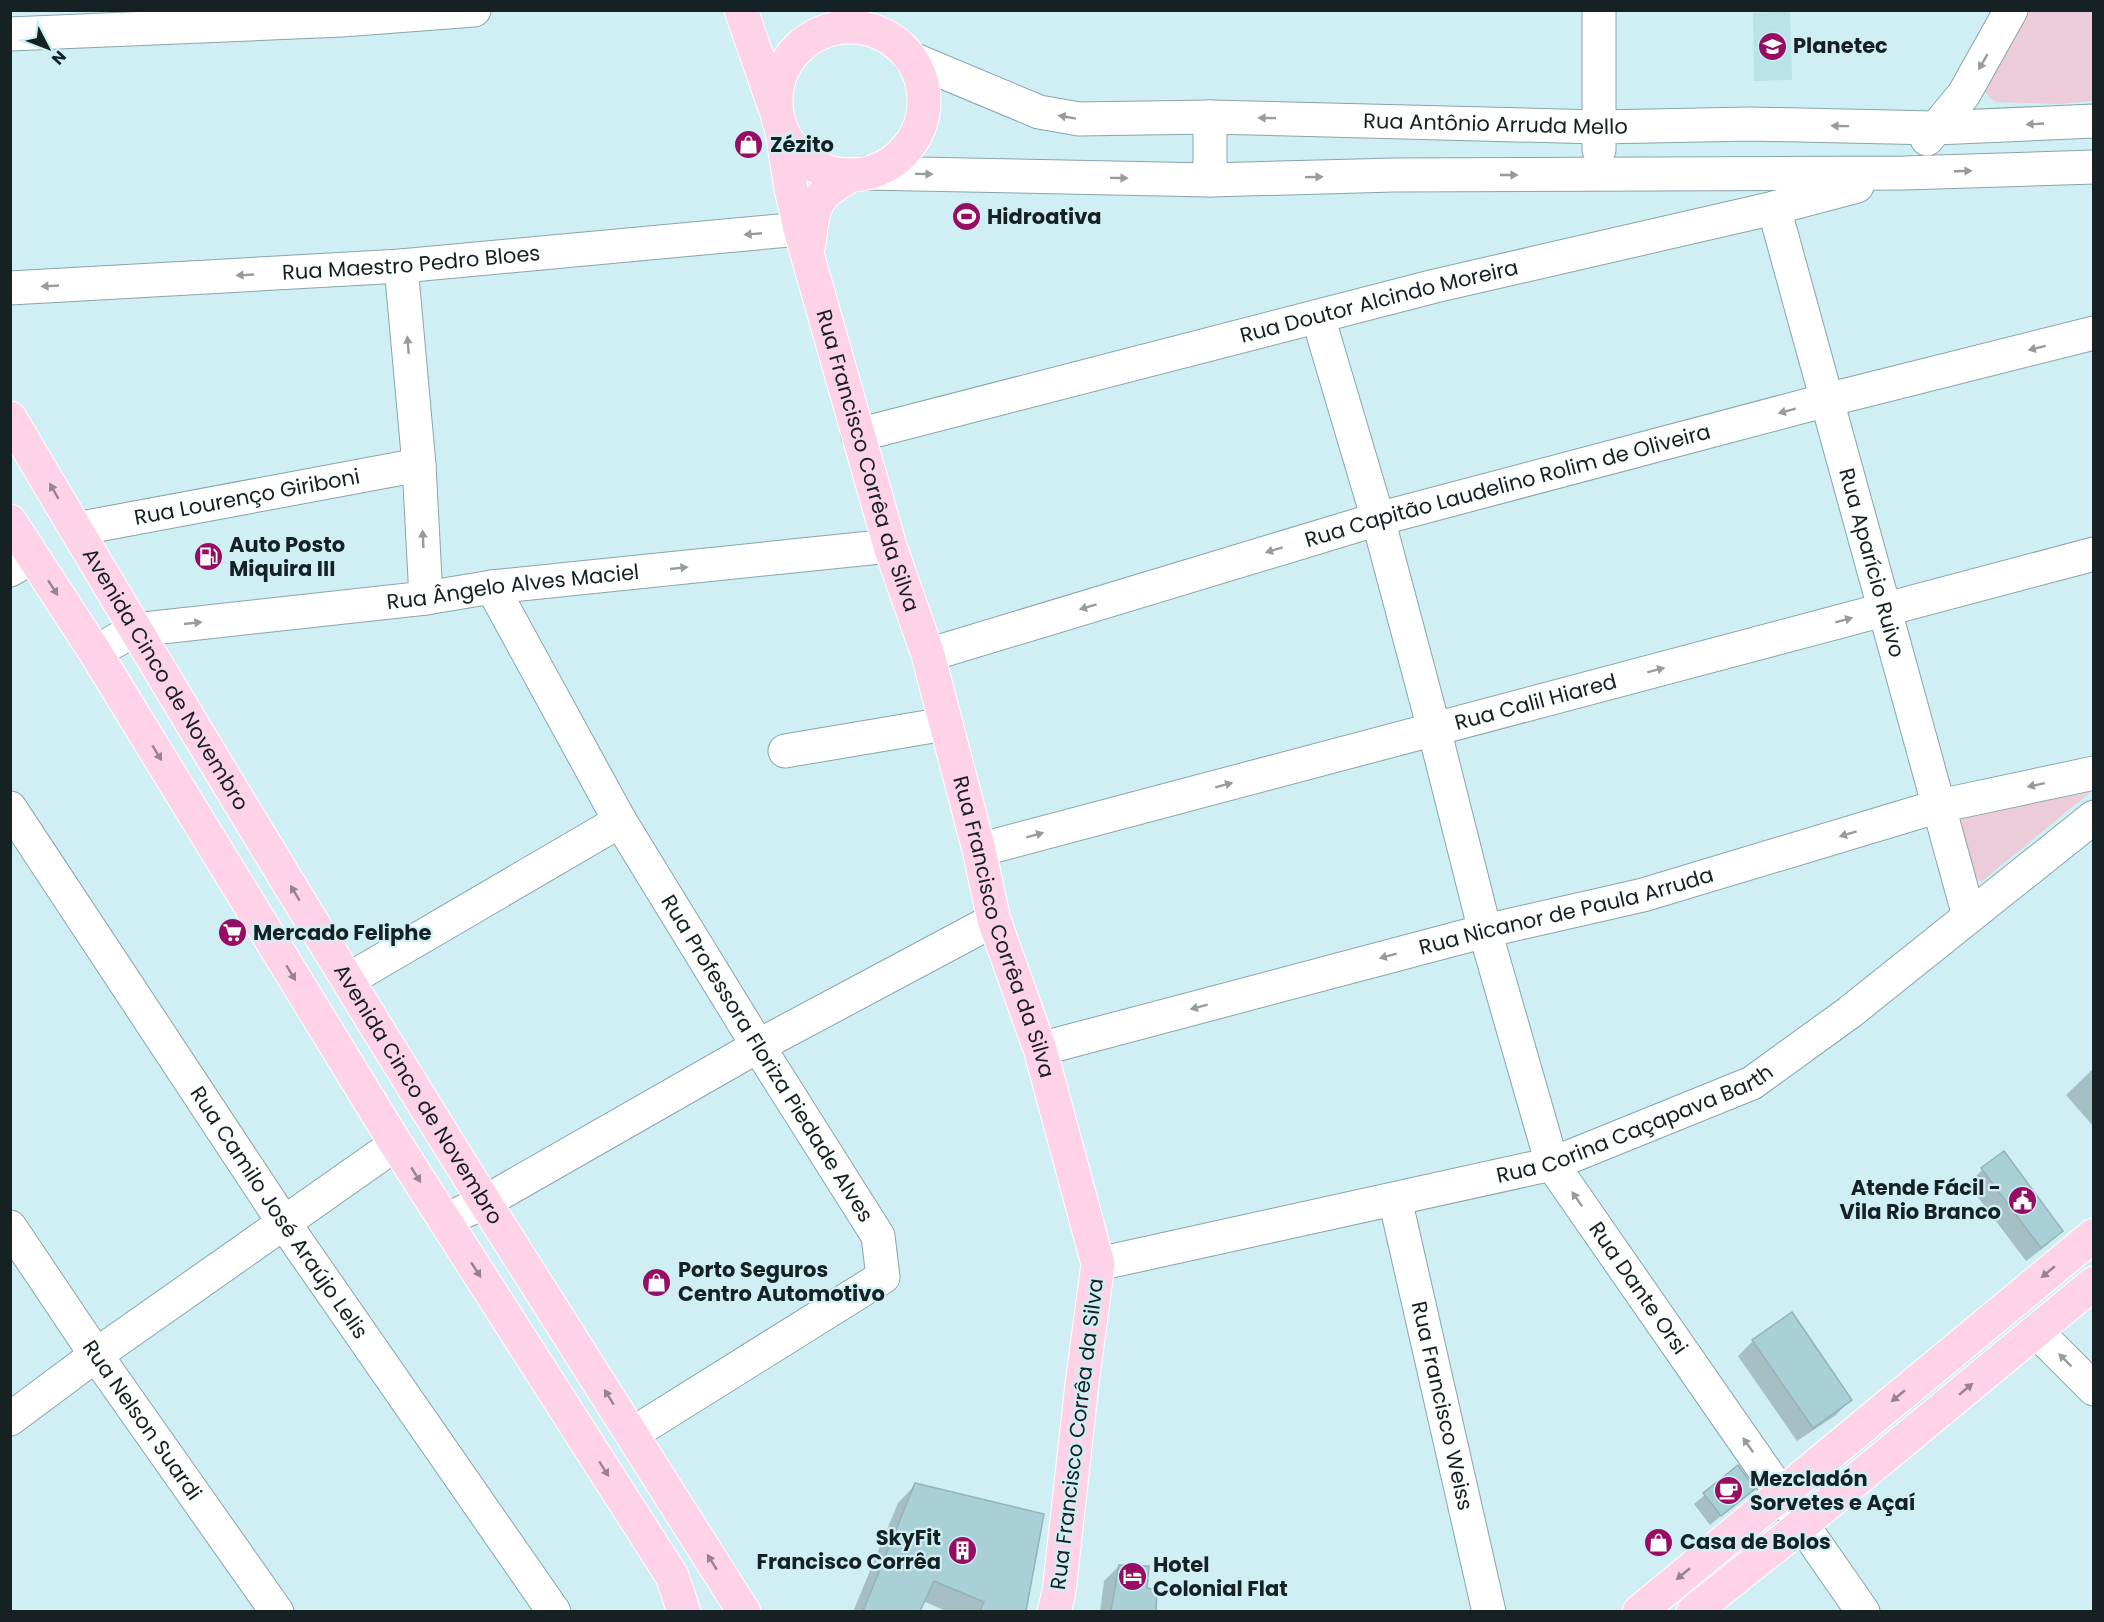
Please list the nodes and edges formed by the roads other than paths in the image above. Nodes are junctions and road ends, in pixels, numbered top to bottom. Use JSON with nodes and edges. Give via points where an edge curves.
{"nodes":[{"id":1,"x":474,"y":10,"type":"edge"},
{"id":2,"x":741,"y":10,"type":"edge"},
{"id":3,"x":838,"y":10,"type":"edge"},
{"id":4,"x":1599,"y":10,"type":"edge"},
{"id":5,"x":2011,"y":10,"type":"edge"},
{"id":6,"x":337,"y":15,"type":"edge"},
{"id":7,"x":871,"y":30,"type":"junction"},
{"id":8,"x":10,"y":34,"type":"edge"},
{"id":9,"x":910,"y":58,"type":"junction"},
{"id":10,"x":1210,"y":117,"type":"junction"},
{"id":11,"x":779,"y":121,"type":"junction"},
{"id":12,"x":2094,"y":121,"type":"edge"},
{"id":13,"x":1599,"y":127,"type":"junction"},
{"id":14,"x":1935,"y":128,"type":"junction"},
{"id":15,"x":2094,"y":167,"type":"edge"},
{"id":16,"x":1904,"y":173,"type":"junction"},
{"id":17,"x":859,"y":174,"type":"junction"},
{"id":18,"x":1599,"y":174,"type":"junction"},
{"id":19,"x":1210,"y":180,"type":"junction"},
{"id":20,"x":1774,"y":208,"type":"junction"},
{"id":21,"x":806,"y":237,"type":"junction"},
{"id":22,"x":400,"y":266,"type":"junction"},
{"id":23,"x":10,"y":288,"type":"edge"},
{"id":24,"x":1318,"y":316,"type":"junction"},
{"id":25,"x":2094,"y":333,"type":"edge"},
{"id":26,"x":1827,"y":400,"type":"junction"},
{"id":27,"x":10,"y":418,"type":"edge"},
{"id":28,"x":858,"y":435,"type":"junction"},
{"id":29,"x":419,"y":465,"type":"junction"},
{"id":30,"x":1378,"y":519,"type":"junction"},
{"id":31,"x":10,"y":521,"type":"edge"},
{"id":32,"x":76,"y":529,"type":"junction"},
{"id":33,"x":890,"y":546,"type":"junction"},
{"id":34,"x":2094,"y":554,"type":"edge"},
{"id":35,"x":22,"y":563,"type":"edge"},
{"id":36,"x":492,"y":587,"type":"junction"},
{"id":37,"x":426,"y":598,"type":"junction"},
{"id":38,"x":1884,"y":609,"type":"junction"},
{"id":39,"x":135,"y":630,"type":"junction"},
{"id":40,"x":95,"y":652,"type":"junction"},
{"id":41,"x":928,"y":656,"type":"junction"},
{"id":42,"x":945,"y":724,"type":"junction"},
{"id":43,"x":1434,"y":729,"type":"junction"},
{"id":44,"x":785,"y":752,"type":"dead end"},
{"id":45,"x":2094,"y":773,"type":"edge"},
{"id":46,"x":1939,"y":806,"type":"junction"},
{"id":47,"x":10,"y":808,"type":"edge"},
{"id":48,"x":2094,"y":817,"type":"edge"},
{"id":49,"x":620,"y":821,"type":"junction"},
{"id":50,"x":979,"y":850,"type":"junction"},
{"id":51,"x":1969,"y":916,"type":"junction"},
{"id":52,"x":994,"y":920,"type":"junction"},
{"id":53,"x":1485,"y":931,"type":"junction"},
{"id":54,"x":348,"y":980,"type":"junction"},
{"id":55,"x":758,"y":1046,"type":"junction"},
{"id":56,"x":1040,"y":1049,"type":"junction"},
{"id":57,"x":396,"y":1144,"type":"junction"},
{"id":58,"x":1552,"y":1164,"type":"junction"},
{"id":59,"x":1395,"y":1199,"type":"junction"},
{"id":60,"x":485,"y":1202,"type":"junction"},
{"id":61,"x":445,"y":1220,"type":"junction"},
{"id":62,"x":285,"y":1223,"type":"junction"},
{"id":63,"x":10,"y":1227,"type":"edge"},
{"id":64,"x":2094,"y":1235,"type":"edge"},
{"id":65,"x":1098,"y":1264,"type":"junction"},
{"id":66,"x":2094,"y":1283,"type":"edge"},
{"id":67,"x":2036,"y":1331,"type":"junction"},
{"id":68,"x":96,"y":1354,"type":"junction"},
{"id":69,"x":2094,"y":1389,"type":"edge"},
{"id":70,"x":10,"y":1419,"type":"edge"},
{"id":71,"x":632,"y":1434,"type":"junction"},
{"id":72,"x":1782,"y":1493,"type":"junction"},
{"id":73,"x":1803,"y":1524,"type":"junction"},
{"id":74,"x":277,"y":1611,"type":"edge"},
{"id":75,"x":554,"y":1611,"type":"edge"},
{"id":76,"x":684,"y":1611,"type":"edge"},
{"id":77,"x":744,"y":1611,"type":"edge"},
{"id":78,"x":1054,"y":1611,"type":"edge"},
{"id":79,"x":1489,"y":1611,"type":"edge"},
{"id":80,"x":1639,"y":1611,"type":"edge"},
{"id":81,"x":1693,"y":1611,"type":"edge"},
{"id":82,"x":1863,"y":1611,"type":"edge"}],
"edges":[{"from":1,"to":6,"type":"street"},
{"from":2,"to":11,"type":"main road","name":"Rua Francisco Corrêa da Silva"},
{"from":3,"to":7,"type":"main road"},
{"from":4,"to":13,"type":"street"},
{"from":5,"to":14,"type":"street","one_way":true,"via":[[1964,94]]},
{"from":6,"to":8,"type":"street"},
{"from":7,"to":9,"type":"main road","via":[[893,40]]},
{"from":7,"to":11,"type":"main road","via":[[831,30],[802,44],[786,63],[777,86]]},
{"from":10,"to":9,"type":"street","name":"Rua Antônio Arruda Mello","one_way":true,"via":[[1079,119],[1039,112]]},
{"from":9,"to":17,"type":"main road","via":[[921,79],[924,103],[919,128],[907,148],[888,164]]},
{"from":13,"to":10,"type":"street","name":"Rua Antônio Arruda Mello","one_way":true},
{"from":10,"to":19,"type":"street"},
{"from":11,"to":17,"type":"main road","via":[[791,147],[803,159],[834,174]]},
{"from":11,"to":21,"type":"main road","name":"Rua Francisco Corrêa da Silva","via":[[791,189]]},
{"from":12,"to":14,"type":"street","name":"Rua Antônio Arruda Mello","one_way":true},
{"from":14,"to":13,"type":"street","name":"Rua Antônio Arruda Mello","one_way":true,"via":[[1751,124]]},
{"from":13,"to":18,"type":"street"},
{"from":14,"to":16,"type":"street"},
{"from":16,"to":15,"type":"street","one_way":true},
{"from":16,"to":18,"type":"street"},
{"from":16,"to":20,"type":"street","name":"Rua Doutor Alcindo Moreira"},
{"from":17,"to":19,"type":"street","one_way":true},
{"from":17,"to":21,"type":"main road","via":[[835,185],[816,202]]},
{"from":19,"to":18,"type":"street","one_way":true},
{"from":20,"to":24,"type":"street","name":"Rua Doutor Alcindo Moreira"},
{"from":20,"to":26,"type":"street","name":"Rua Aparício Ruivo"},
{"from":21,"to":22,"type":"street","name":"Rua Maestro Pedro Bloes","one_way":true},
{"from":21,"to":28,"type":"main road","name":"Rua Francisco Corrêa da Silva"},
{"from":22,"to":23,"type":"street","name":"Rua Maestro Pedro Bloes","one_way":true},
{"from":29,"to":22,"type":"street","one_way":true},
{"from":24,"to":28,"type":"street","name":"Rua Doutor Alcindo Moreira"},
{"from":24,"to":30,"type":"street","name":"Rua Dante Orsi"},
{"from":25,"to":26,"type":"street","name":"Rua Capitão Laudelino Rolim de Oliveira","one_way":true},
{"from":26,"to":30,"type":"street","name":"Rua Capitão Laudelino Rolim de Oliveira","one_way":true},
{"from":26,"to":38,"type":"street","name":"Rua Aparício Ruivo"},
{"from":32,"to":27,"type":"main road","name":"Avenida Cinco de Novembro","one_way":true},
{"from":28,"to":33,"type":"main road","name":"Rua Francisco Corrêa da Silva"},
{"from":29,"to":32,"type":"street","name":"Rua Lourenço Giriboni"},
{"from":37,"to":29,"type":"street","one_way":true},
{"from":30,"to":41,"type":"street","name":"Rua Capitão Laudelino Rolim de Oliveira","one_way":true},
{"from":30,"to":43,"type":"street","name":"Rua Dante Orsi"},
{"from":31,"to":35,"type":"main road"},
{"from":32,"to":39,"type":"main road","name":"Avenida Cinco de Novembro"},
{"from":36,"to":33,"type":"street","name":"Rua Ângelo Alves Maciel","one_way":true},
{"from":33,"to":41,"type":"main road","name":"Rua Francisco Corrêa da Silva"},
{"from":34,"to":38,"type":"street","name":"Rua Calil Hiared"},
{"from":35,"to":40,"type":"main road","one_way":true},
{"from":36,"to":37,"type":"street","name":"Rua Ângelo Alves Maciel"},
{"from":36,"to":49,"type":"street","name":"Rua Professora Floriza Piedade Alves"},
{"from":39,"to":37,"type":"street","name":"Rua Ângelo Alves Maciel","one_way":true},
{"from":43,"to":38,"type":"street","name":"Rua Calil Hiared","one_way":true},
{"from":38,"to":46,"type":"street","name":"Rua Aparício Ruivo"},
{"from":39,"to":40,"type":"street"},
{"from":54,"to":39,"type":"main road","name":"Avenida Cinco de Novembro","one_way":true},
{"from":40,"to":57,"type":"main road","one_way":true},
{"from":41,"to":42,"type":"main road","name":"Rua Francisco Corrêa da Silva"},
{"from":42,"to":44,"type":"street"},
{"from":42,"to":50,"type":"main road","name":"Rua Francisco Corrêa da Silva"},
{"from":50,"to":43,"type":"street","name":"Rua Calil Hiared","one_way":true},
{"from":43,"to":53,"type":"street","name":"Rua Dante Orsi"},
{"from":45,"to":46,"type":"street","name":"Rua Nicanor de Paula Arruda","one_way":true},
{"from":46,"to":51,"type":"street","name":"Rua Aparício Ruivo"},
{"from":46,"to":53,"type":"street","name":"Rua Nicanor de Paula Arruda","one_way":true,"via":[[1643,895]]},
{"from":47,"to":62,"type":"street","name":"Rua Camilo José Araújo Lelis"},
{"from":48,"to":51,"type":"street","name":"Rua Corina Caçapava Barth"},
{"from":49,"to":54,"type":"street"},
{"from":49,"to":55,"type":"street","name":"Rua Professora Floriza Piedade Alves"},
{"from":50,"to":52,"type":"main road","name":"Rua Francisco Corrêa da Silva"},
{"from":51,"to":58,"type":"street","name":"Rua Corina Caçapava Barth","via":[[1850,1012],[1752,1083]]},
{"from":52,"to":55,"type":"street"},
{"from":52,"to":56,"type":"main road","name":"Rua Francisco Corrêa da Silva"},
{"from":53,"to":56,"type":"street","name":"Rua Nicanor de Paula Arruda","one_way":true},
{"from":53,"to":58,"type":"street","name":"Rua Dante Orsi"},
{"from":54,"to":60,"type":"main road","name":"Avenida Cinco de Novembro"},
{"from":55,"to":60,"type":"street"},
{"from":55,"to":71,"type":"street","name":"Rua Professora Floriza Piedade Alves","via":[[878,1236],[883,1277]]},
{"from":56,"to":65,"type":"main road","name":"Rua Francisco Corrêa da Silva"},
{"from":57,"to":61,"type":"main road","one_way":true},
{"from":57,"to":62,"type":"street"},
{"from":58,"to":59,"type":"street","name":"Rua Corina Caçapava Barth"},
{"from":72,"to":58,"type":"street","name":"Rua Dante Orsi","one_way":true},
{"from":59,"to":65,"type":"street","name":"Rua Corina Caçapava Barth"},
{"from":59,"to":79,"type":"street","name":"Rua Francisco Weiss"},
{"from":60,"to":61,"type":"street"},
{"from":71,"to":60,"type":"main road","name":"Avenida Cinco de Novembro","one_way":true},
{"from":61,"to":76,"type":"main road","one_way":true,"via":[[672,1576]]},
{"from":62,"to":68,"type":"street"},
{"from":62,"to":75,"type":"street","name":"Rua Camilo José Araújo Lelis"},
{"from":63,"to":68,"type":"street","name":"Rua Nelson Suardi"},
{"from":64,"to":72,"type":"main road","one_way":true},
{"from":65,"to":78,"type":"main road","name":"Rua Francisco Corrêa da Silva"},
{"from":66,"to":67,"type":"main road"},
{"from":69,"to":67,"type":"street","one_way":true},
{"from":73,"to":67,"type":"main road","one_way":true},
{"from":68,"to":70,"type":"street"},
{"from":68,"to":74,"type":"street","name":"Rua Nelson Suardi"},
{"from":77,"to":71,"type":"main road","name":"Avenida Cinco de Novembro","one_way":true},
{"from":72,"to":73,"type":"street","name":"Rua Dante Orsi"},
{"from":72,"to":80,"type":"main road","one_way":true},
{"from":73,"to":81,"type":"main road"},
{"from":73,"to":82,"type":"street","name":"Rua Dante Orsi"}]}
